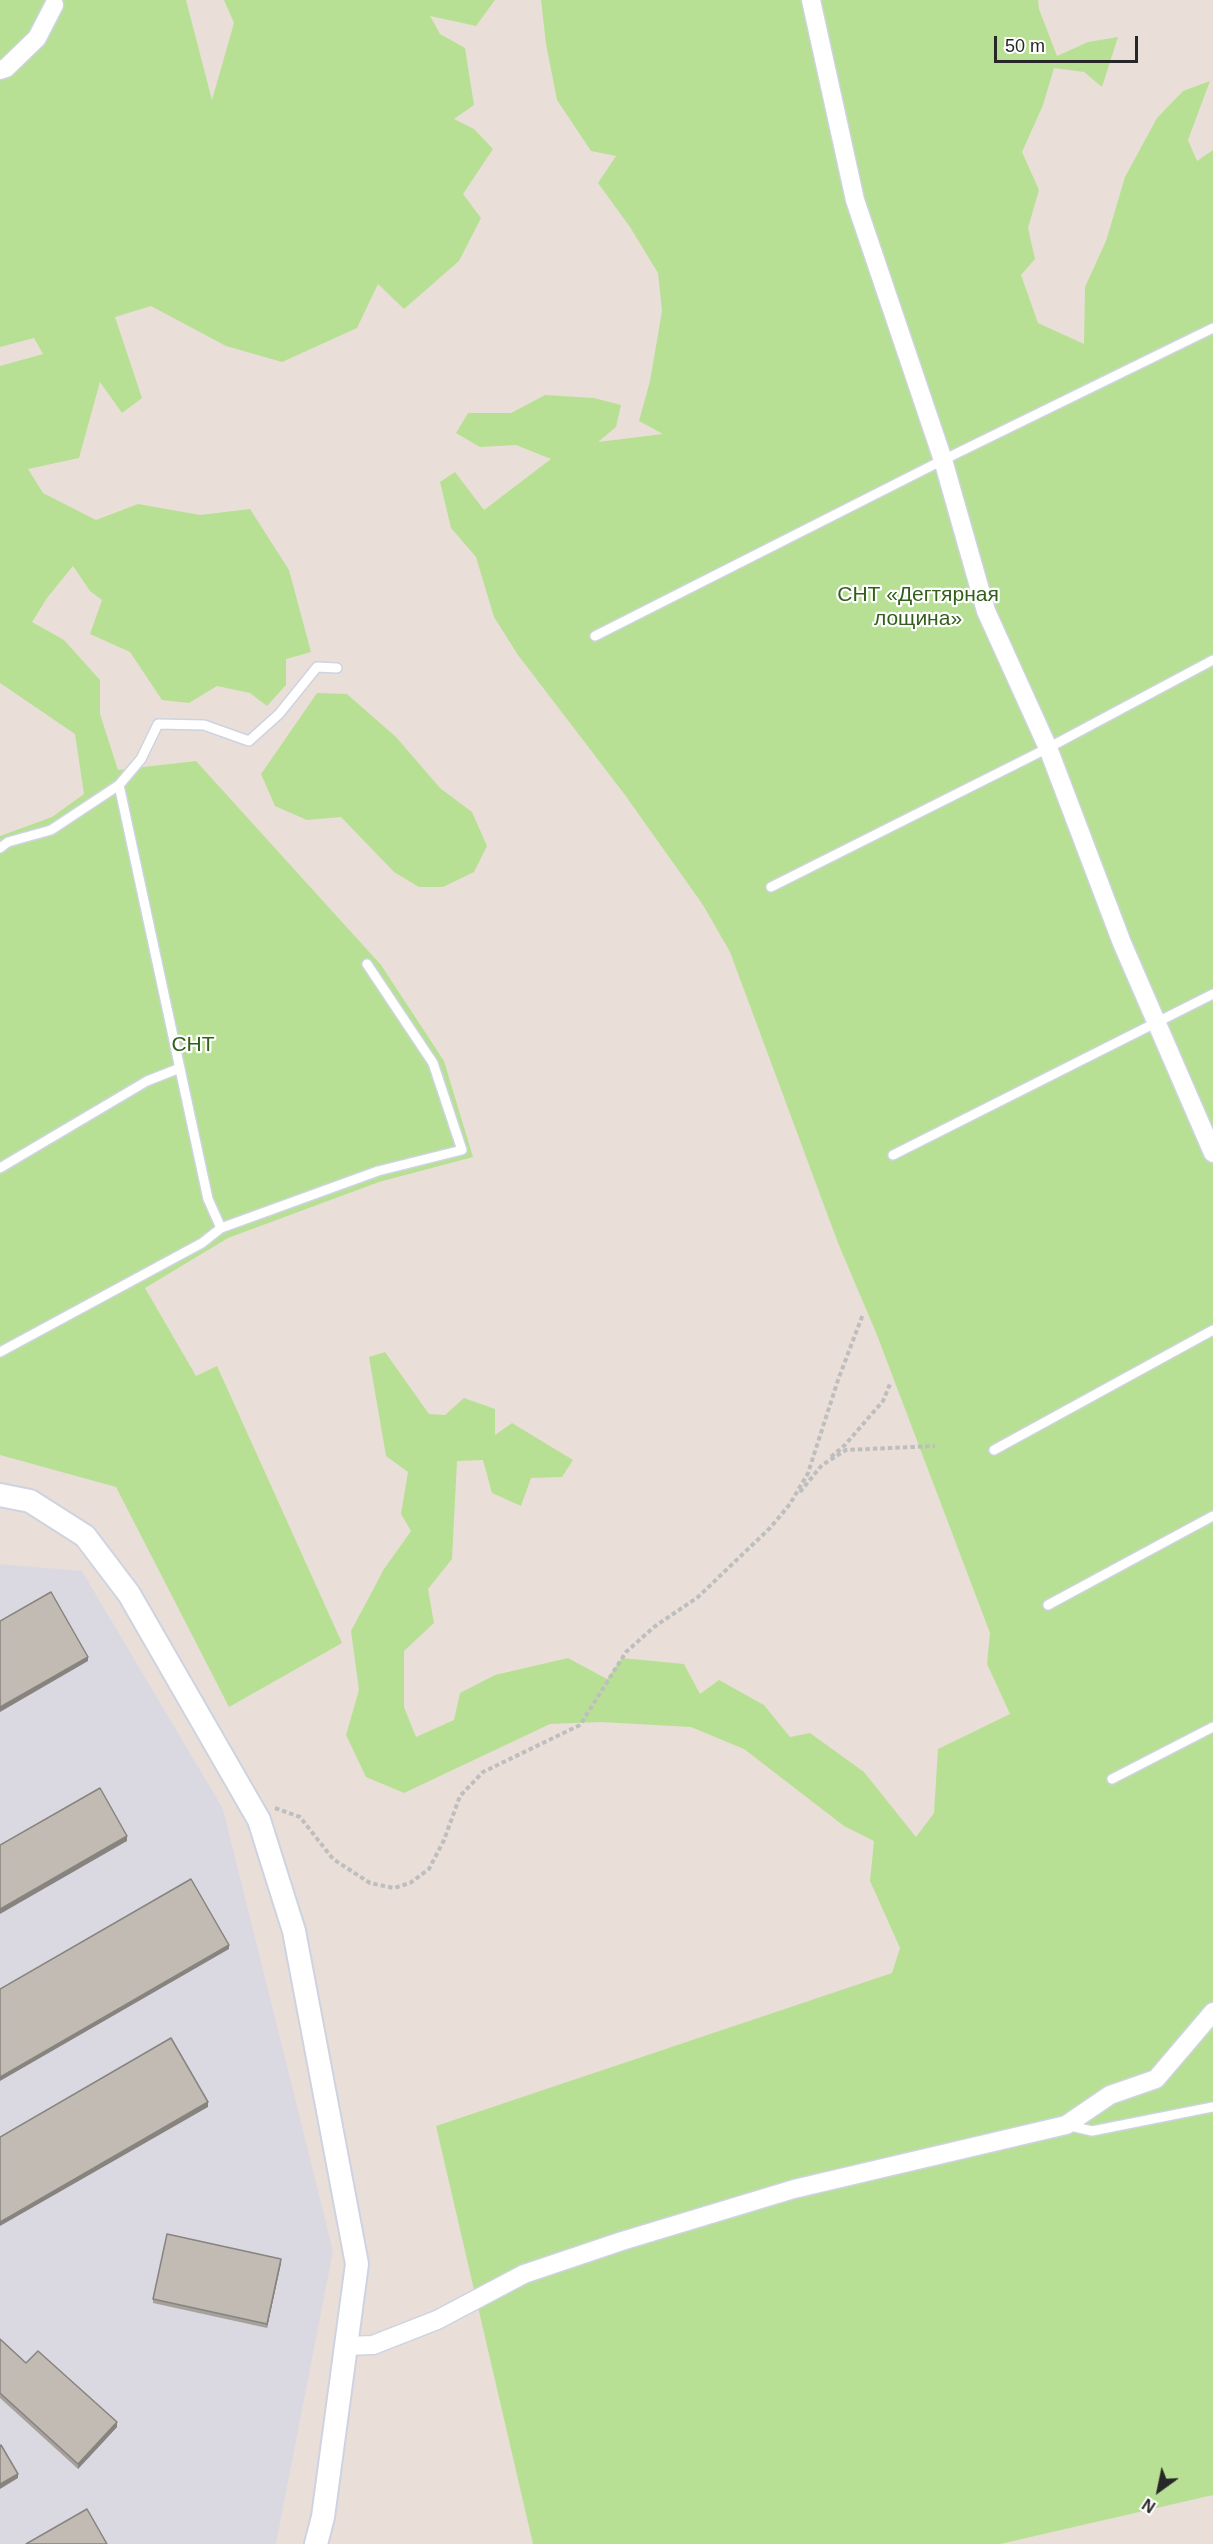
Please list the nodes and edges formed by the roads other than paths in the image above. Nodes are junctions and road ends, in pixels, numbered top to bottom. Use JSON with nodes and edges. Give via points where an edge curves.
{"nodes":[{"id":1,"x":811,"y":0,"type":"edge"},
{"id":2,"x":54,"y":2,"type":"edge"},
{"id":3,"x":0,"y":70,"type":"edge"},
{"id":4,"x":1213,"y":328,"type":"edge"},
{"id":5,"x":943,"y":460,"type":"junction"},
{"id":6,"x":595,"y":636,"type":"dead end"},
{"id":7,"x":1213,"y":660,"type":"edge"},
{"id":8,"x":337,"y":668,"type":"dead end"},
{"id":9,"x":1048,"y":748,"type":"junction"},
{"id":10,"x":119,"y":785,"type":"junction"},
{"id":11,"x":0,"y":848,"type":"edge"},
{"id":12,"x":771,"y":887,"type":"dead end"},
{"id":13,"x":367,"y":964,"type":"dead end"},
{"id":14,"x":1213,"y":994,"type":"edge"},
{"id":15,"x":1157,"y":1023,"type":"junction"},
{"id":16,"x":180,"y":1068,"type":"junction"},
{"id":17,"x":1213,"y":1153,"type":"edge"},
{"id":18,"x":893,"y":1155,"type":"dead end"},
{"id":19,"x":0,"y":1168,"type":"edge"},
{"id":20,"x":221,"y":1228,"type":"junction"},
{"id":21,"x":1213,"y":1330,"type":"edge"},
{"id":22,"x":0,"y":1352,"type":"edge"},
{"id":23,"x":994,"y":1450,"type":"dead end"},
{"id":24,"x":0,"y":1495,"type":"edge"},
{"id":25,"x":1213,"y":1516,"type":"edge"},
{"id":26,"x":1048,"y":1605,"type":"dead end"},
{"id":27,"x":1213,"y":1727,"type":"edge"},
{"id":28,"x":1112,"y":1779,"type":"dead end"},
{"id":29,"x":1213,"y":2012,"type":"edge"},
{"id":30,"x":1213,"y":2107,"type":"edge"},
{"id":31,"x":1066,"y":2125,"type":"junction"},
{"id":32,"x":346,"y":2346,"type":"junction"},
{"id":33,"x":316,"y":2544,"type":"edge"}],
"edges":[{"from":1,"to":5,"type":"street","via":[[855,200]]},
{"from":2,"to":3,"type":"street","via":[[37,38]]},
{"from":4,"to":5,"type":"lane"},
{"from":5,"to":6,"type":"lane"},
{"from":5,"to":9,"type":"street","via":[[986,611]]},
{"from":7,"to":9,"type":"lane"},
{"from":8,"to":10,"type":"lane","via":[[317,667],[279,714],[249,741],[204,725],[158,724],[141,759]]},
{"from":9,"to":12,"type":"lane"},
{"from":9,"to":15,"type":"street","via":[[1122,943]]},
{"from":10,"to":11,"type":"lane","via":[[51,830]]},
{"from":10,"to":16,"type":"lane"},
{"from":13,"to":20,"type":"lane","via":[[433,1063],[462,1150],[378,1171]]},
{"from":14,"to":15,"type":"lane"},
{"from":15,"to":17,"type":"street"},
{"from":15,"to":18,"type":"lane"},
{"from":16,"to":19,"type":"lane","via":[[147,1081]]},
{"from":16,"to":20,"type":"lane","via":[[208,1199]]},
{"from":20,"to":22,"type":"lane","via":[[202,1243]]},
{"from":21,"to":23,"type":"lane"},
{"from":24,"to":32,"type":"street","via":[[30,1501],[85,1536],[129,1594],[259,1820],[294,1931],[357,2264]]},
{"from":25,"to":26,"type":"lane"},
{"from":27,"to":28,"type":"lane"},
{"from":29,"to":31,"type":"street","via":[[1156,2079],[1110,2095]]},
{"from":30,"to":31,"type":"lane","via":[[1092,2131]]},
{"from":31,"to":32,"type":"street","via":[[794,2189],[622,2241],[524,2274],[437,2320],[373,2345]]},
{"from":32,"to":33,"type":"street"}]}
